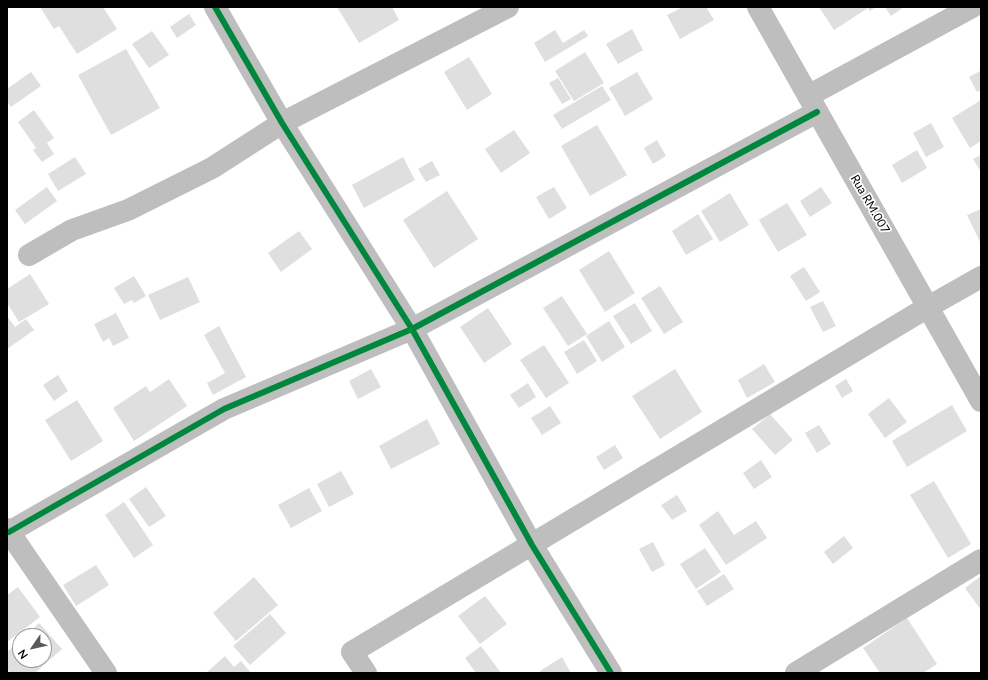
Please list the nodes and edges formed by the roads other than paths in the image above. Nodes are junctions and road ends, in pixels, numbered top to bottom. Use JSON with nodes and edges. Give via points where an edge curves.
{"nodes":[{"id":1,"x":215,"y":7,"type":"edge"},
{"id":2,"x":508,"y":7,"type":"edge"},
{"id":3,"x":758,"y":7,"type":"edge"},
{"id":4,"x":972,"y":7,"type":"edge"},
{"id":5,"x":813,"y":104,"type":"junction"},
{"id":6,"x":282,"y":123,"type":"junction"},
{"id":7,"x":29,"y":256,"type":"dead end"},
{"id":8,"x":981,"y":277,"type":"edge"},
{"id":9,"x":928,"y":307,"type":"junction"},
{"id":10,"x":412,"y":329,"type":"junction"},
{"id":11,"x":981,"y":401,"type":"edge"},
{"id":12,"x":8,"y":530,"type":"edge"},
{"id":13,"x":532,"y":545,"type":"junction"},
{"id":14,"x":981,"y":560,"type":"edge"},
{"id":15,"x":106,"y":673,"type":"edge"},
{"id":16,"x":366,"y":673,"type":"edge"},
{"id":17,"x":611,"y":673,"type":"edge"},
{"id":18,"x":796,"y":673,"type":"edge"}],
"edges":[{"from":1,"to":6,"type":"street"},
{"from":2,"to":6,"type":"street"},
{"from":3,"to":5,"type":"street","name":"Rua RM.007"},
{"from":4,"to":5,"type":"street"},
{"from":5,"to":9,"type":"street","name":"Rua RM.007"},
{"from":5,"to":10,"type":"street"},
{"from":6,"to":7,"type":"street","via":[[212,168],[128,210],[72,230]]},
{"from":6,"to":10,"type":"street"},
{"from":8,"to":9,"type":"street"},
{"from":9,"to":11,"type":"street","name":"Rua RM.007"},
{"from":9,"to":13,"type":"street"},
{"from":10,"to":12,"type":"street","via":[[224,410]]},
{"from":10,"to":13,"type":"street"},
{"from":12,"to":15,"type":"street"},
{"from":13,"to":16,"type":"street","via":[[352,652]]},
{"from":13,"to":17,"type":"street"},
{"from":14,"to":18,"type":"street"}]}
